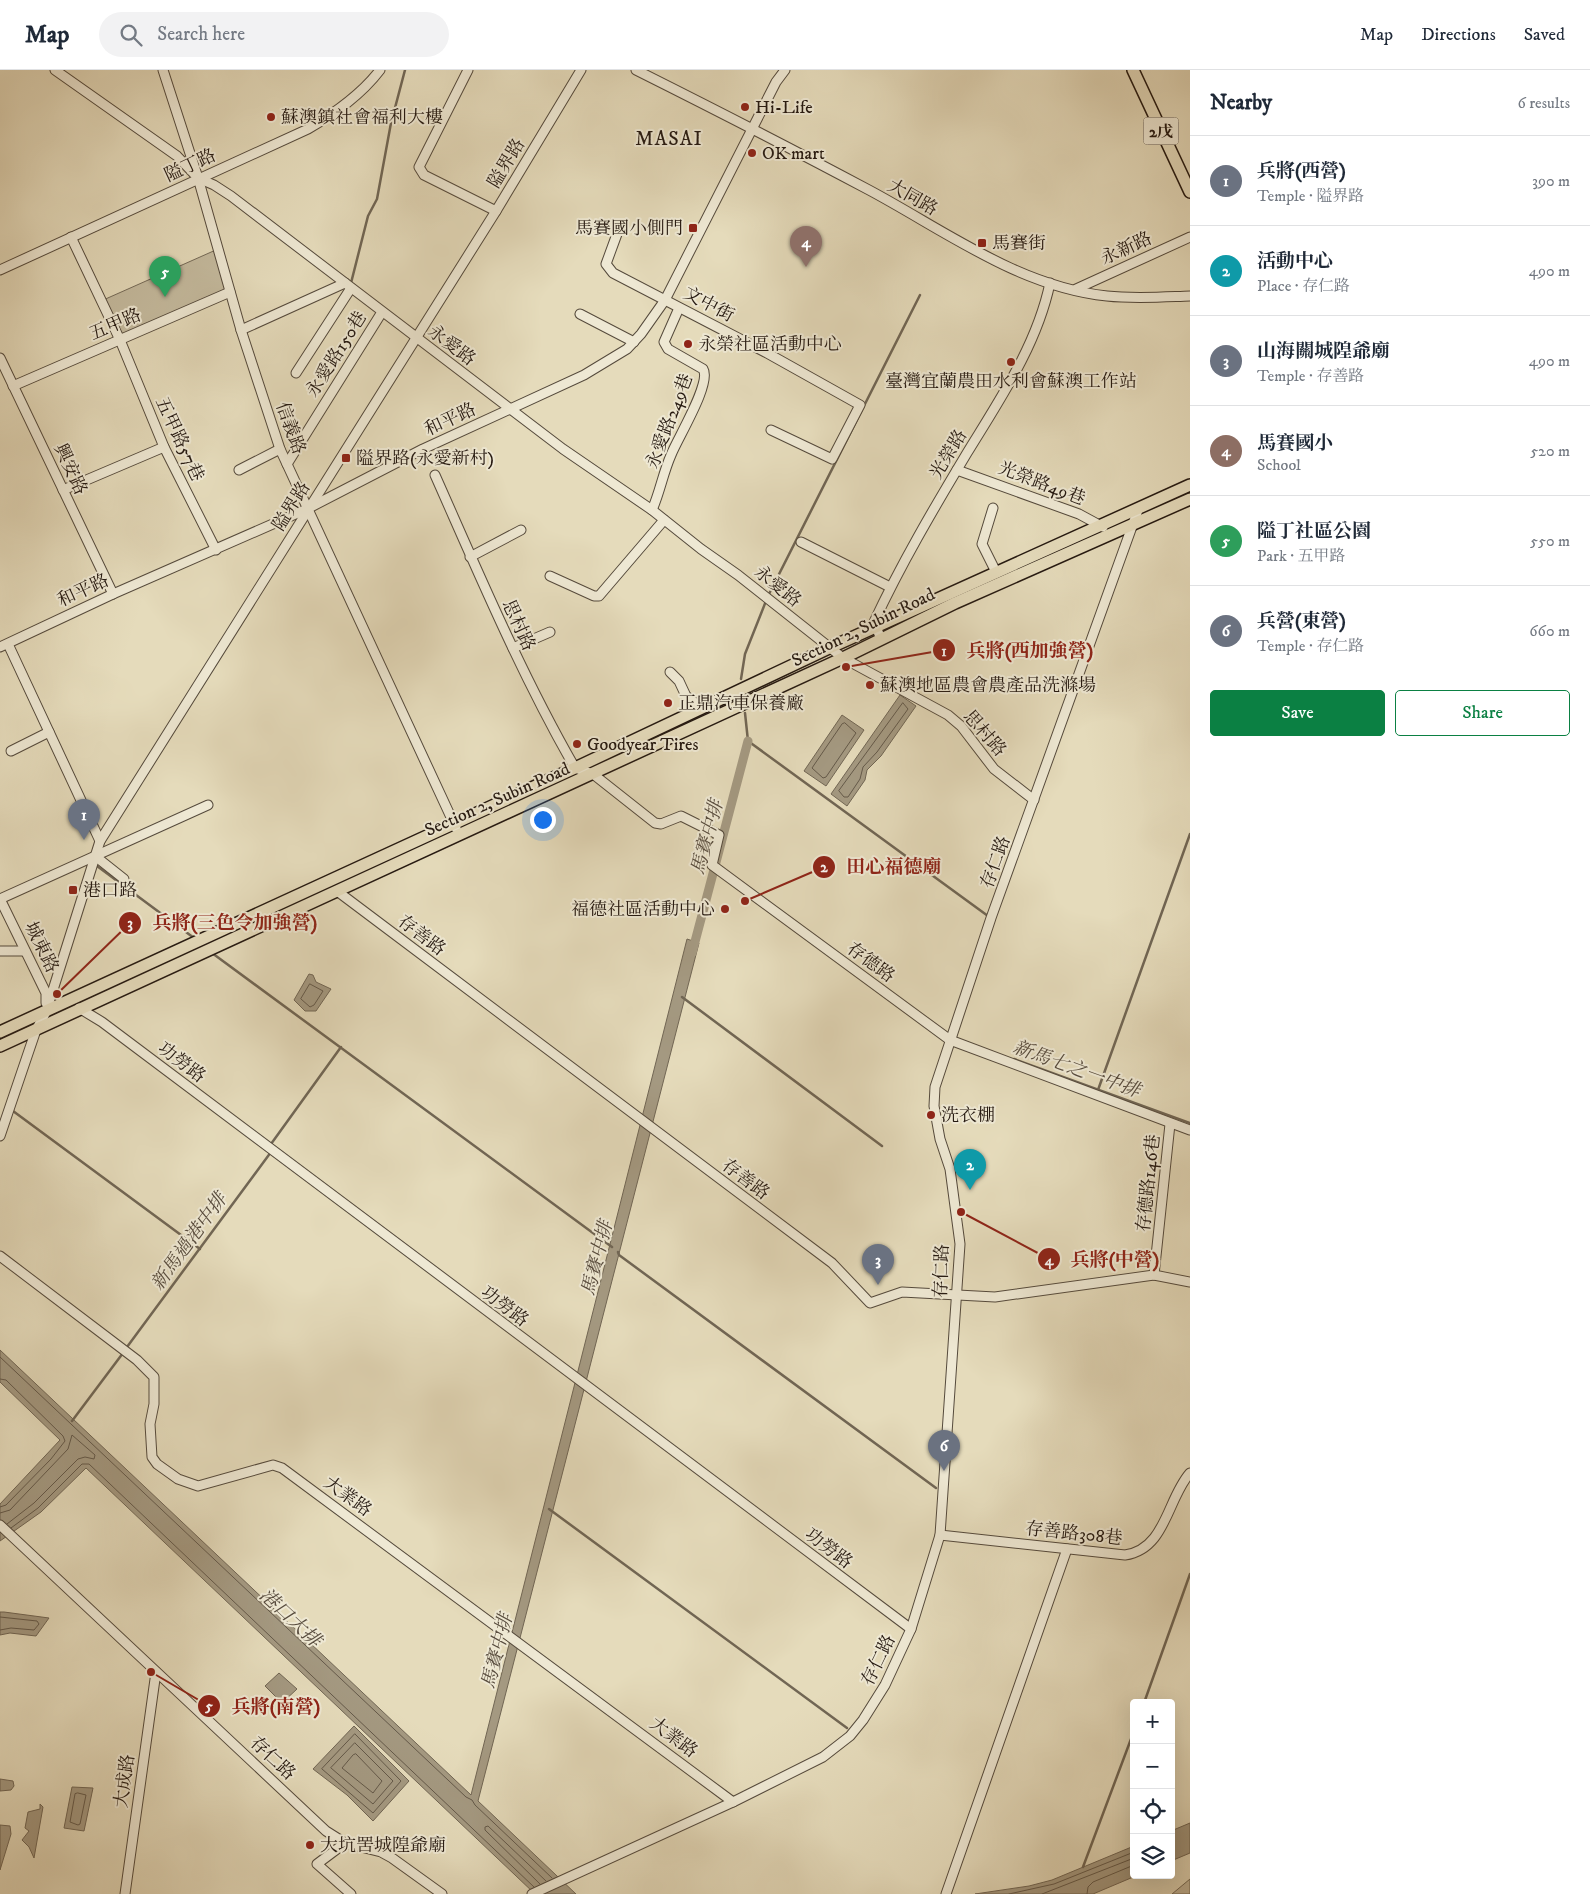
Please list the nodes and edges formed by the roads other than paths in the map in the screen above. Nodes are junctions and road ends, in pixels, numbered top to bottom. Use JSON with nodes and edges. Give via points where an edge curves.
{"nodes":[{"id":1,"x":55,"y":70,"type":"edge"},
{"id":2,"x":163,"y":70,"type":"edge"},
{"id":3,"x":380,"y":70,"type":"edge"},
{"id":4,"x":468,"y":70,"type":"edge"},
{"id":5,"x":581,"y":70,"type":"edge"},
{"id":6,"x":636,"y":70,"type":"edge"},
{"id":7,"x":785,"y":70,"type":"edge"},
{"id":8,"x":1133,"y":70,"type":"edge"},
{"id":9,"x":753,"y":129,"type":"junction"},
{"id":10,"x":198,"y":178,"type":"junction"},
{"id":11,"x":1190,"y":192,"type":"edge"},
{"id":12,"x":496,"y":211,"type":"junction"},
{"id":13,"x":617,"y":234,"type":"dead end"},
{"id":14,"x":71,"y":237,"type":"junction"},
{"id":15,"x":1190,"y":237,"type":"edge"},
{"id":16,"x":0,"y":270,"type":"edge"},
{"id":17,"x":1050,"y":283,"type":"junction"},
{"id":18,"x":348,"y":286,"type":"junction"},
{"id":19,"x":1076,"y":290,"type":"junction"},
{"id":20,"x":230,"y":292,"type":"junction"},
{"id":21,"x":1190,"y":296,"type":"edge"},
{"id":22,"x":665,"y":300,"type":"junction"},
{"id":23,"x":679,"y":308,"type":"junction"},
{"id":24,"x":382,"y":312,"type":"junction"},
{"id":25,"x":580,"y":314,"type":"dead end"},
{"id":26,"x":241,"y":330,"type":"junction"},
{"id":27,"x":416,"y":338,"type":"junction"},
{"id":28,"x":120,"y":340,"type":"junction"},
{"id":29,"x":634,"y":342,"type":"junction"},
{"id":30,"x":0,"y":358,"type":"edge"},
{"id":31,"x":296,"y":372,"type":"dead end"},
{"id":32,"x":13,"y":386,"type":"junction"},
{"id":33,"x":510,"y":408,"type":"junction"},
{"id":34,"x":771,"y":430,"type":"dead end"},
{"id":35,"x":164,"y":447,"type":"junction"},
{"id":36,"x":280,"y":449,"type":"junction"},
{"id":37,"x":287,"y":464,"type":"junction"},
{"id":38,"x":238,"y":470,"type":"dead end"},
{"id":39,"x":957,"y":470,"type":"junction"},
{"id":40,"x":435,"y":475,"type":"dead end"},
{"id":41,"x":1190,"y":485,"type":"edge"},
{"id":42,"x":63,"y":490,"type":"junction"},
{"id":43,"x":1190,"y":500,"type":"edge"},
{"id":44,"x":993,"y":508,"type":"dead end"},
{"id":45,"x":307,"y":509,"type":"junction"},
{"id":46,"x":652,"y":510,"type":"junction"},
{"id":47,"x":1138,"y":510,"type":"junction"},
{"id":48,"x":664,"y":520,"type":"junction"},
{"id":49,"x":1102,"y":526,"type":"junction"},
{"id":50,"x":1132,"y":526,"type":"junction"},
{"id":51,"x":521,"y":530,"type":"dead end"},
{"id":52,"x":1110,"y":535,"type":"junction"},
{"id":53,"x":801,"y":542,"type":"dead end"},
{"id":54,"x":216,"y":550,"type":"junction"},
{"id":55,"x":470,"y":557,"type":"junction"},
{"id":56,"x":996,"y":572,"type":"junction"},
{"id":57,"x":550,"y":576,"type":"dead end"},
{"id":58,"x":890,"y":587,"type":"junction"},
{"id":59,"x":112,"y":594,"type":"junction"},
{"id":60,"x":953,"y":598,"type":"junction"},
{"id":61,"x":875,"y":628,"type":"junction"},
{"id":62,"x":550,"y":632,"type":"dead end"},
{"id":63,"x":881,"y":639,"type":"junction"},
{"id":64,"x":4,"y":646,"type":"edge"},
{"id":65,"x":513,"y":648,"type":"junction"},
{"id":66,"x":829,"y":648,"type":"junction"},
{"id":67,"x":844,"y":658,"type":"junction"},
{"id":68,"x":670,"y":672,"type":"dead end"},
{"id":69,"x":702,"y":708,"type":"junction"},
{"id":70,"x":49,"y":732,"type":"junction"},
{"id":71,"x":10,"y":751,"type":"dead end"},
{"id":72,"x":575,"y":768,"type":"junction"},
{"id":73,"x":593,"y":774,"type":"junction"},
{"id":74,"x":1034,"y":800,"type":"junction"},
{"id":75,"x":208,"y":805,"type":"dead end"},
{"id":76,"x":454,"y":822,"type":"junction"},
{"id":77,"x":459,"y":834,"type":"junction"},
{"id":78,"x":100,"y":841,"type":"junction"},
{"id":79,"x":96,"y":856,"type":"junction"},
{"id":80,"x":124,"y":879,"type":"dead end"},
{"id":81,"x":337,"y":891,"type":"junction"},
{"id":82,"x":0,"y":899,"type":"edge"},
{"id":83,"x":0,"y":951,"type":"edge"},
{"id":84,"x":25,"y":951,"type":"junction"},
{"id":85,"x":80,"y":1008,"type":"junction"},
{"id":86,"x":46,"y":1012,"type":"junction"},
{"id":87,"x":36,"y":1030,"type":"junction"},
{"id":88,"x":0,"y":1032,"type":"edge"},
{"id":89,"x":950,"y":1040,"type":"junction"},
{"id":90,"x":0,"y":1046,"type":"edge"},
{"id":91,"x":1170,"y":1124,"type":"junction"},
{"id":92,"x":1190,"y":1130,"type":"edge"},
{"id":93,"x":0,"y":1136,"type":"edge"},
{"id":94,"x":0,"y":1256,"type":"edge"},
{"id":95,"x":1154,"y":1275,"type":"junction"},
{"id":96,"x":1190,"y":1282,"type":"edge"},
{"id":97,"x":958,"y":1297,"type":"junction"},
{"id":98,"x":1190,"y":1473,"type":"edge"},
{"id":99,"x":0,"y":1525,"type":"edge"},
{"id":100,"x":940,"y":1535,"type":"junction"},
{"id":101,"x":1067,"y":1549,"type":"junction"},
{"id":102,"x":911,"y":1629,"type":"junction"},
{"id":103,"x":156,"y":1672,"type":"junction"},
{"id":104,"x":733,"y":1802,"type":"junction"},
{"id":105,"x":345,"y":1843,"type":"junction"},
{"id":106,"x":125,"y":1894,"type":"edge"},
{"id":107,"x":351,"y":1894,"type":"edge"},
{"id":108,"x":442,"y":1894,"type":"edge"},
{"id":109,"x":532,"y":1894,"type":"edge"},
{"id":110,"x":946,"y":1894,"type":"edge"}],
"edges":[{"from":1,"to":10,"type":"street","name":"永愛路","via":[[177,156]]},
{"from":2,"to":10,"type":"street","name":"信義路"},
{"from":3,"to":10,"type":"street","name":"隘丁路","via":[[355,97],[325,119]]},
{"from":4,"to":12,"type":"street","via":[[419,167],[424,175]]},
{"from":5,"to":12,"type":"street","name":"隘界路"},
{"from":6,"to":9,"type":"street","name":"大同路"},
{"from":7,"to":9,"type":"street","name":"和平路"},
{"from":8,"to":11,"type":"main road","number":"2戊"},
{"from":9,"to":17,"type":"street","name":"大同路","via":[[972,248]]},
{"from":9,"to":22,"type":"street","name":"和平路"},
{"from":10,"to":14,"type":"street","name":"隘丁路"},
{"from":10,"to":18,"type":"street","name":"永愛路","via":[[231,196]]},
{"from":10,"to":20,"type":"street","name":"信義路"},
{"from":12,"to":27,"type":"street","name":"隘界路"},
{"from":13,"to":22,"type":"street","name":"文中街","via":[[606,264],[613,273]]},
{"from":14,"to":16,"type":"street","name":"隘丁路"},
{"from":14,"to":28,"type":"street","name":"五甲路57巷"},
{"from":15,"to":19,"type":"street","name":"永新路"},
{"from":17,"to":19,"type":"street","name":"大同路"},
{"from":17,"to":39,"type":"street","name":"光榮路","via":[[1045,307],[1018,366]]},
{"from":18,"to":24,"type":"street","name":"永愛路"},
{"from":18,"to":26,"type":"street"},
{"from":18,"to":31,"type":"street"},
{"from":19,"to":21,"type":"street","name":"大同路","via":[[1106,296]]},
{"from":20,"to":26,"type":"street","name":"信義路"},
{"from":20,"to":28,"type":"street","name":"五甲路"},
{"from":22,"to":23,"type":"street","name":"文中街"},
{"from":22,"to":29,"type":"street","name":"和平路"},
{"from":23,"to":34,"type":"street","name":"文中街","via":[[860,405],[832,460]]},
{"from":23,"to":46,"type":"street","name":"永愛路249巷","via":[[664,342],[668,349],[703,369],[704,377],[690,419],[670,456]]},
{"from":24,"to":27,"type":"street","name":"永愛路"},
{"from":24,"to":37,"type":"street","name":"永愛路150巷"},
{"from":25,"to":29,"type":"street"},
{"from":26,"to":36,"type":"street","name":"信義路"},
{"from":27,"to":33,"type":"street","name":"永愛路"},
{"from":27,"to":45,"type":"street","name":"隘界路"},
{"from":28,"to":32,"type":"street","name":"五甲路"},
{"from":28,"to":35,"type":"street","name":"五甲路57巷"},
{"from":29,"to":33,"type":"street","name":"和平路","via":[[584,375]]},
{"from":30,"to":32,"type":"street","name":"興安路"},
{"from":32,"to":42,"type":"street","name":"興安路"},
{"from":33,"to":45,"type":"street","name":"和平路"},
{"from":33,"to":46,"type":"street","name":"永愛路"},
{"from":35,"to":42,"type":"street"},
{"from":35,"to":54,"type":"street","name":"五甲路57巷"},
{"from":36,"to":37,"type":"street","name":"信義路"},
{"from":36,"to":38,"type":"street"},
{"from":37,"to":45,"type":"street","name":"信義路"},
{"from":39,"to":49,"type":"street","name":"光榮路49巷","via":[[1079,514]]},
{"from":39,"to":58,"type":"street","name":"光榮路"},
{"from":40,"to":55,"type":"street","name":"思村路"},
{"from":41,"to":47,"type":"main road","name":"Section 2, Subin Road"},
{"from":42,"to":59,"type":"street","name":"興安路"},
{"from":43,"to":50,"type":"main road","name":"Section 2, Subin Road"},
{"from":44,"to":56,"type":"street","via":[[982,544]]},
{"from":45,"to":54,"type":"street","name":"和平路"},
{"from":45,"to":76,"type":"street","name":"信義路"},
{"from":45,"to":78,"type":"street","name":"隘界路"},
{"from":46,"to":48,"type":"street","name":"永愛路"},
{"from":47,"to":49,"type":"main road","name":"Section 2, Subin Road"},
{"from":47,"to":50,"type":"street","name":"存仁路"},
{"from":48,"to":57,"type":"street","via":[[599,596]]},
{"from":48,"to":66,"type":"street","name":"永愛路"},
{"from":49,"to":52,"type":"street","name":"光榮路49巷"},
{"from":49,"to":56,"type":"main road","name":"Section 2, Subin Road"},
{"from":50,"to":52,"type":"main road","name":"Section 2, Subin Road"},
{"from":50,"to":74,"type":"street","name":"存仁路"},
{"from":51,"to":55,"type":"street"},
{"from":52,"to":60,"type":"main road","name":"Section 2, Subin Road"},
{"from":53,"to":58,"type":"street"},
{"from":54,"to":59,"type":"street","name":"和平路"},
{"from":55,"to":65,"type":"street","name":"思村路"},
{"from":56,"to":60,"type":"main road","name":"Section 2, Subin Road"},
{"from":58,"to":61,"type":"street","name":"光榮路","via":[[874,622]]},
{"from":59,"to":64,"type":"street","name":"和平路"},
{"from":60,"to":61,"type":"main road","name":"Section 2, Subin Road"},
{"from":60,"to":63,"type":"main road","name":"Section 2, Subin Road"},
{"from":61,"to":63,"type":"street"},
{"from":61,"to":66,"type":"main road","name":"Section 2, Subin Road"},
{"from":62,"to":65,"type":"street"},
{"from":63,"to":67,"type":"main road","name":"Section 2, Subin Road"},
{"from":64,"to":70,"type":"street"},
{"from":65,"to":72,"type":"street","name":"思村路","via":[[540,708]]},
{"from":66,"to":67,"type":"street","name":"思村路"},
{"from":66,"to":69,"type":"main road","name":"Section 2, Subin Road"},
{"from":67,"to":73,"type":"main road","name":"Section 2, Subin Road"},
{"from":67,"to":74,"type":"street","name":"思村路","via":[[948,715],[961,726],[994,769]]},
{"from":68,"to":69,"type":"street","via":[[686,696]]},
{"from":69,"to":72,"type":"main road","name":"Section 2, Subin Road"},
{"from":70,"to":71,"type":"street"},
{"from":70,"to":78,"type":"street"},
{"from":72,"to":73,"type":"street"},
{"from":72,"to":76,"type":"main road","name":"Section 2, Subin Road"},
{"from":73,"to":77,"type":"main road","name":"Section 2, Subin Road"},
{"from":73,"to":89,"type":"street","name":"存德路","via":[[655,823],[661,824],[681,816],[720,835],[712,865]]},
{"from":74,"to":89,"type":"street","name":"存仁路"},
{"from":75,"to":79,"type":"street"},
{"from":76,"to":77,"type":"street","name":"信義路"},
{"from":76,"to":86,"type":"main road","name":"Section 2, Subin Road"},
{"from":77,"to":81,"type":"main road","name":"Section 2, Subin Road"},
{"from":78,"to":79,"type":"street","name":"隘界路"},
{"from":79,"to":80,"type":"street"},
{"from":79,"to":82,"type":"street"},
{"from":79,"to":86,"type":"street"},
{"from":81,"to":85,"type":"main road","name":"Section 2, Subin Road"},
{"from":81,"to":97,"type":"street","name":"存善路","via":[[832,1263],[870,1303],[902,1292]]},
{"from":82,"to":84,"type":"street","name":"城東路"},
{"from":83,"to":84,"type":"street"},
{"from":84,"to":86,"type":"street","name":"城東路","via":[[46,993]]},
{"from":85,"to":87,"type":"main road","name":"Section 2, Subin Road"},
{"from":85,"to":102,"type":"street","name":"功勞路"},
{"from":86,"to":87,"type":"street"},
{"from":86,"to":88,"type":"main road","name":"Section 2, Subin Road"},
{"from":87,"to":90,"type":"main road","name":"Section 2, Subin Road"},
{"from":87,"to":93,"type":"street"},
{"from":89,"to":91,"type":"street","name":"存德路"},
{"from":89,"to":97,"type":"street","name":"存仁路","via":[[935,1087],[934,1106],[950,1169],[960,1244]]},
{"from":91,"to":92,"type":"street","name":"存德路"},
{"from":91,"to":95,"type":"street","name":"存德路146巷"},
{"from":94,"to":104,"type":"street","name":"大業路","via":[[137,1360],[154,1377],[150,1424],[152,1457],[157,1464],[178,1479],[198,1486],[273,1465],[282,1468]]},
{"from":95,"to":96,"type":"street","name":"存善路"},
{"from":95,"to":97,"type":"street","name":"存善路","via":[[994,1297]]},
{"from":97,"to":100,"type":"street","name":"存仁路"},
{"from":98,"to":101,"type":"street","name":"存善路308巷","via":[[1157,1535],[1135,1554]]},
{"from":99,"to":103,"type":"street","name":"存仁路"},
{"from":100,"to":101,"type":"street","name":"存善路308巷"},
{"from":100,"to":102,"type":"street","name":"存仁路"},
{"from":101,"to":110,"type":"street"},
{"from":102,"to":104,"type":"street","name":"存仁路","via":[[885,1684],[864,1720],[850,1736],[823,1757]]},
{"from":103,"to":105,"type":"street","name":"存仁路","via":[[326,1831]]},
{"from":103,"to":106,"type":"street","name":"大成路"},
{"from":104,"to":109,"type":"street","name":"存仁路"},
{"from":105,"to":107,"type":"street","via":[[316,1864]]},
{"from":105,"to":108,"type":"street","name":"存仁路","via":[[381,1852]]}]}
